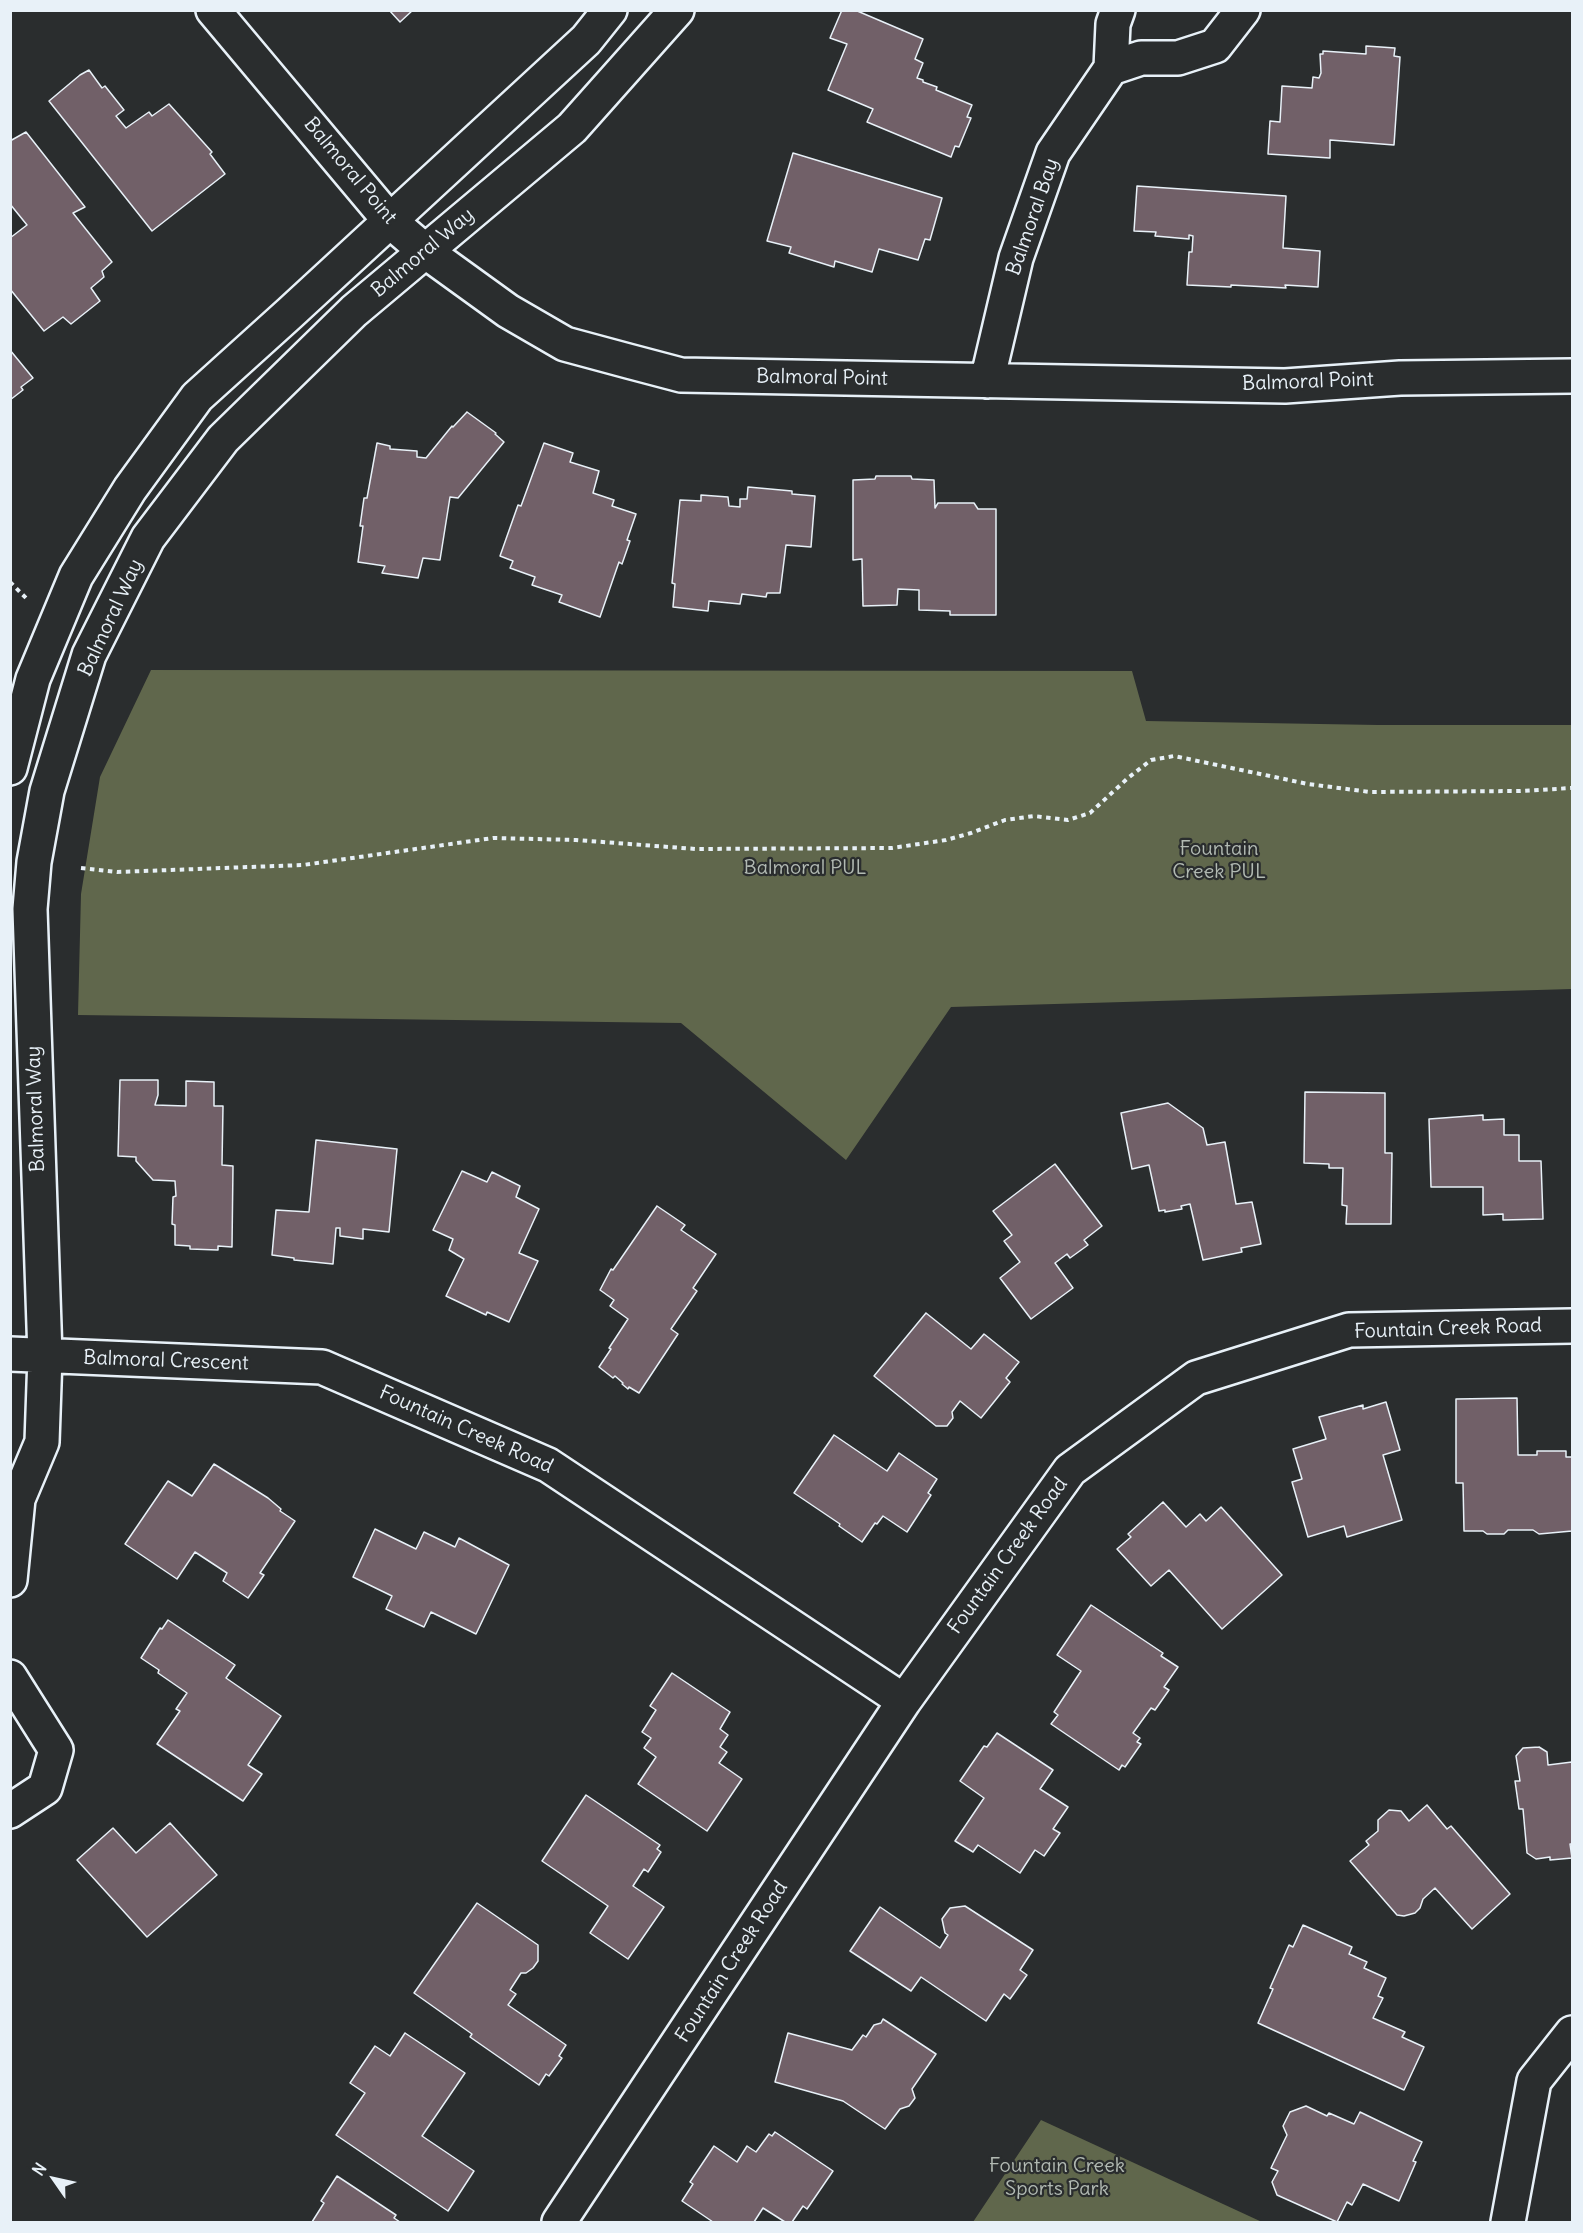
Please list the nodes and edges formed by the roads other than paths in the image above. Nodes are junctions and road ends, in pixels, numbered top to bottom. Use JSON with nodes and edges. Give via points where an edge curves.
{"nodes":[{"id":1,"x":213,"y":10,"type":"edge"},
{"id":2,"x":610,"y":10,"type":"edge"},
{"id":3,"x":677,"y":10,"type":"edge"},
{"id":4,"x":1118,"y":10,"type":"edge"},
{"id":5,"x":1243,"y":10,"type":"edge"},
{"id":6,"x":1111,"y":68,"type":"junction"},
{"id":7,"x":390,"y":221,"type":"junction"},
{"id":8,"x":425,"y":251,"type":"junction"},
{"id":9,"x":1572,"y":376,"type":"edge"},
{"id":10,"x":987,"y":381,"type":"junction"},
{"id":11,"x":10,"y":768,"type":"edge"},
{"id":12,"x":1572,"y":1326,"type":"edge"},
{"id":13,"x":10,"y":1354,"type":"edge"},
{"id":14,"x":45,"y":1356,"type":"junction"},
{"id":15,"x":322,"y":1367,"type":"joint"},
{"id":16,"x":14,"y":1495,"type":"edge"},
{"id":17,"x":10,"y":1580,"type":"edge"},
{"id":18,"x":10,"y":1677,"type":"edge"},
{"id":19,"x":904,"y":1701,"type":"junction"},
{"id":20,"x":10,"y":1811,"type":"edge"},
{"id":21,"x":1572,"y":2033,"type":"edge"},
{"id":22,"x":559,"y":2223,"type":"edge"},
{"id":23,"x":1508,"y":2223,"type":"edge"}],
"edges":[{"from":1,"to":7,"type":"street","name":"Balmoral Point"},
{"from":2,"to":7,"type":"street","via":[[586,40]]},
{"from":3,"to":8,"type":"street","name":"Balmoral Way","via":[[572,128]]},
{"from":4,"to":6,"type":"street","via":[[1113,24]]},
{"from":5,"to":6,"type":"street","via":[[1215,46],[1178,58],[1141,58]]},
{"from":6,"to":10,"type":"street","name":"Balmoral Bay","via":[[1053,153],[1016,258]]},
{"from":7,"to":8,"type":"street","name":"Balmoral Point"},
{"from":7,"to":11,"type":"street","via":[[197,397],[130,489],[76,576],[33,679]]},
{"from":8,"to":10,"type":"street","name":"Balmoral Point","via":[[508,311],[565,344],[681,375]]},
{"from":8,"to":14,"type":"street","name":"Balmoral Way","via":[[354,311],[223,439],[148,538],[89,655],[47,791],[30,909]]},
{"from":9,"to":10,"type":"street","name":"Balmoral Point","via":[[1400,378],[1285,386]]},
{"from":12,"to":19,"type":"street","name":"Fountain Creek Road","via":[[1349,1330],[1196,1378],[1070,1470]]},
{"from":13,"to":14,"type":"street","name":"Balmoral Crescent"},
{"from":14,"to":15,"type":"street","name":"Balmoral Crescent"},
{"from":14,"to":16,"type":"street","name":"Balmoral Way","via":[[42,1442]]},
{"from":15,"to":19,"type":"street","name":"Fountain Creek Road","via":[[548,1465]]},
{"from":16,"to":17,"type":"street","name":"Balmoral Way"},
{"from":18,"to":20,"type":"street","via":[[56,1750],[45,1788]]},
{"from":19,"to":22,"type":"street","name":"Fountain Creek Road"},
{"from":21,"to":23,"type":"street","via":[[1534,2081]]}]}
